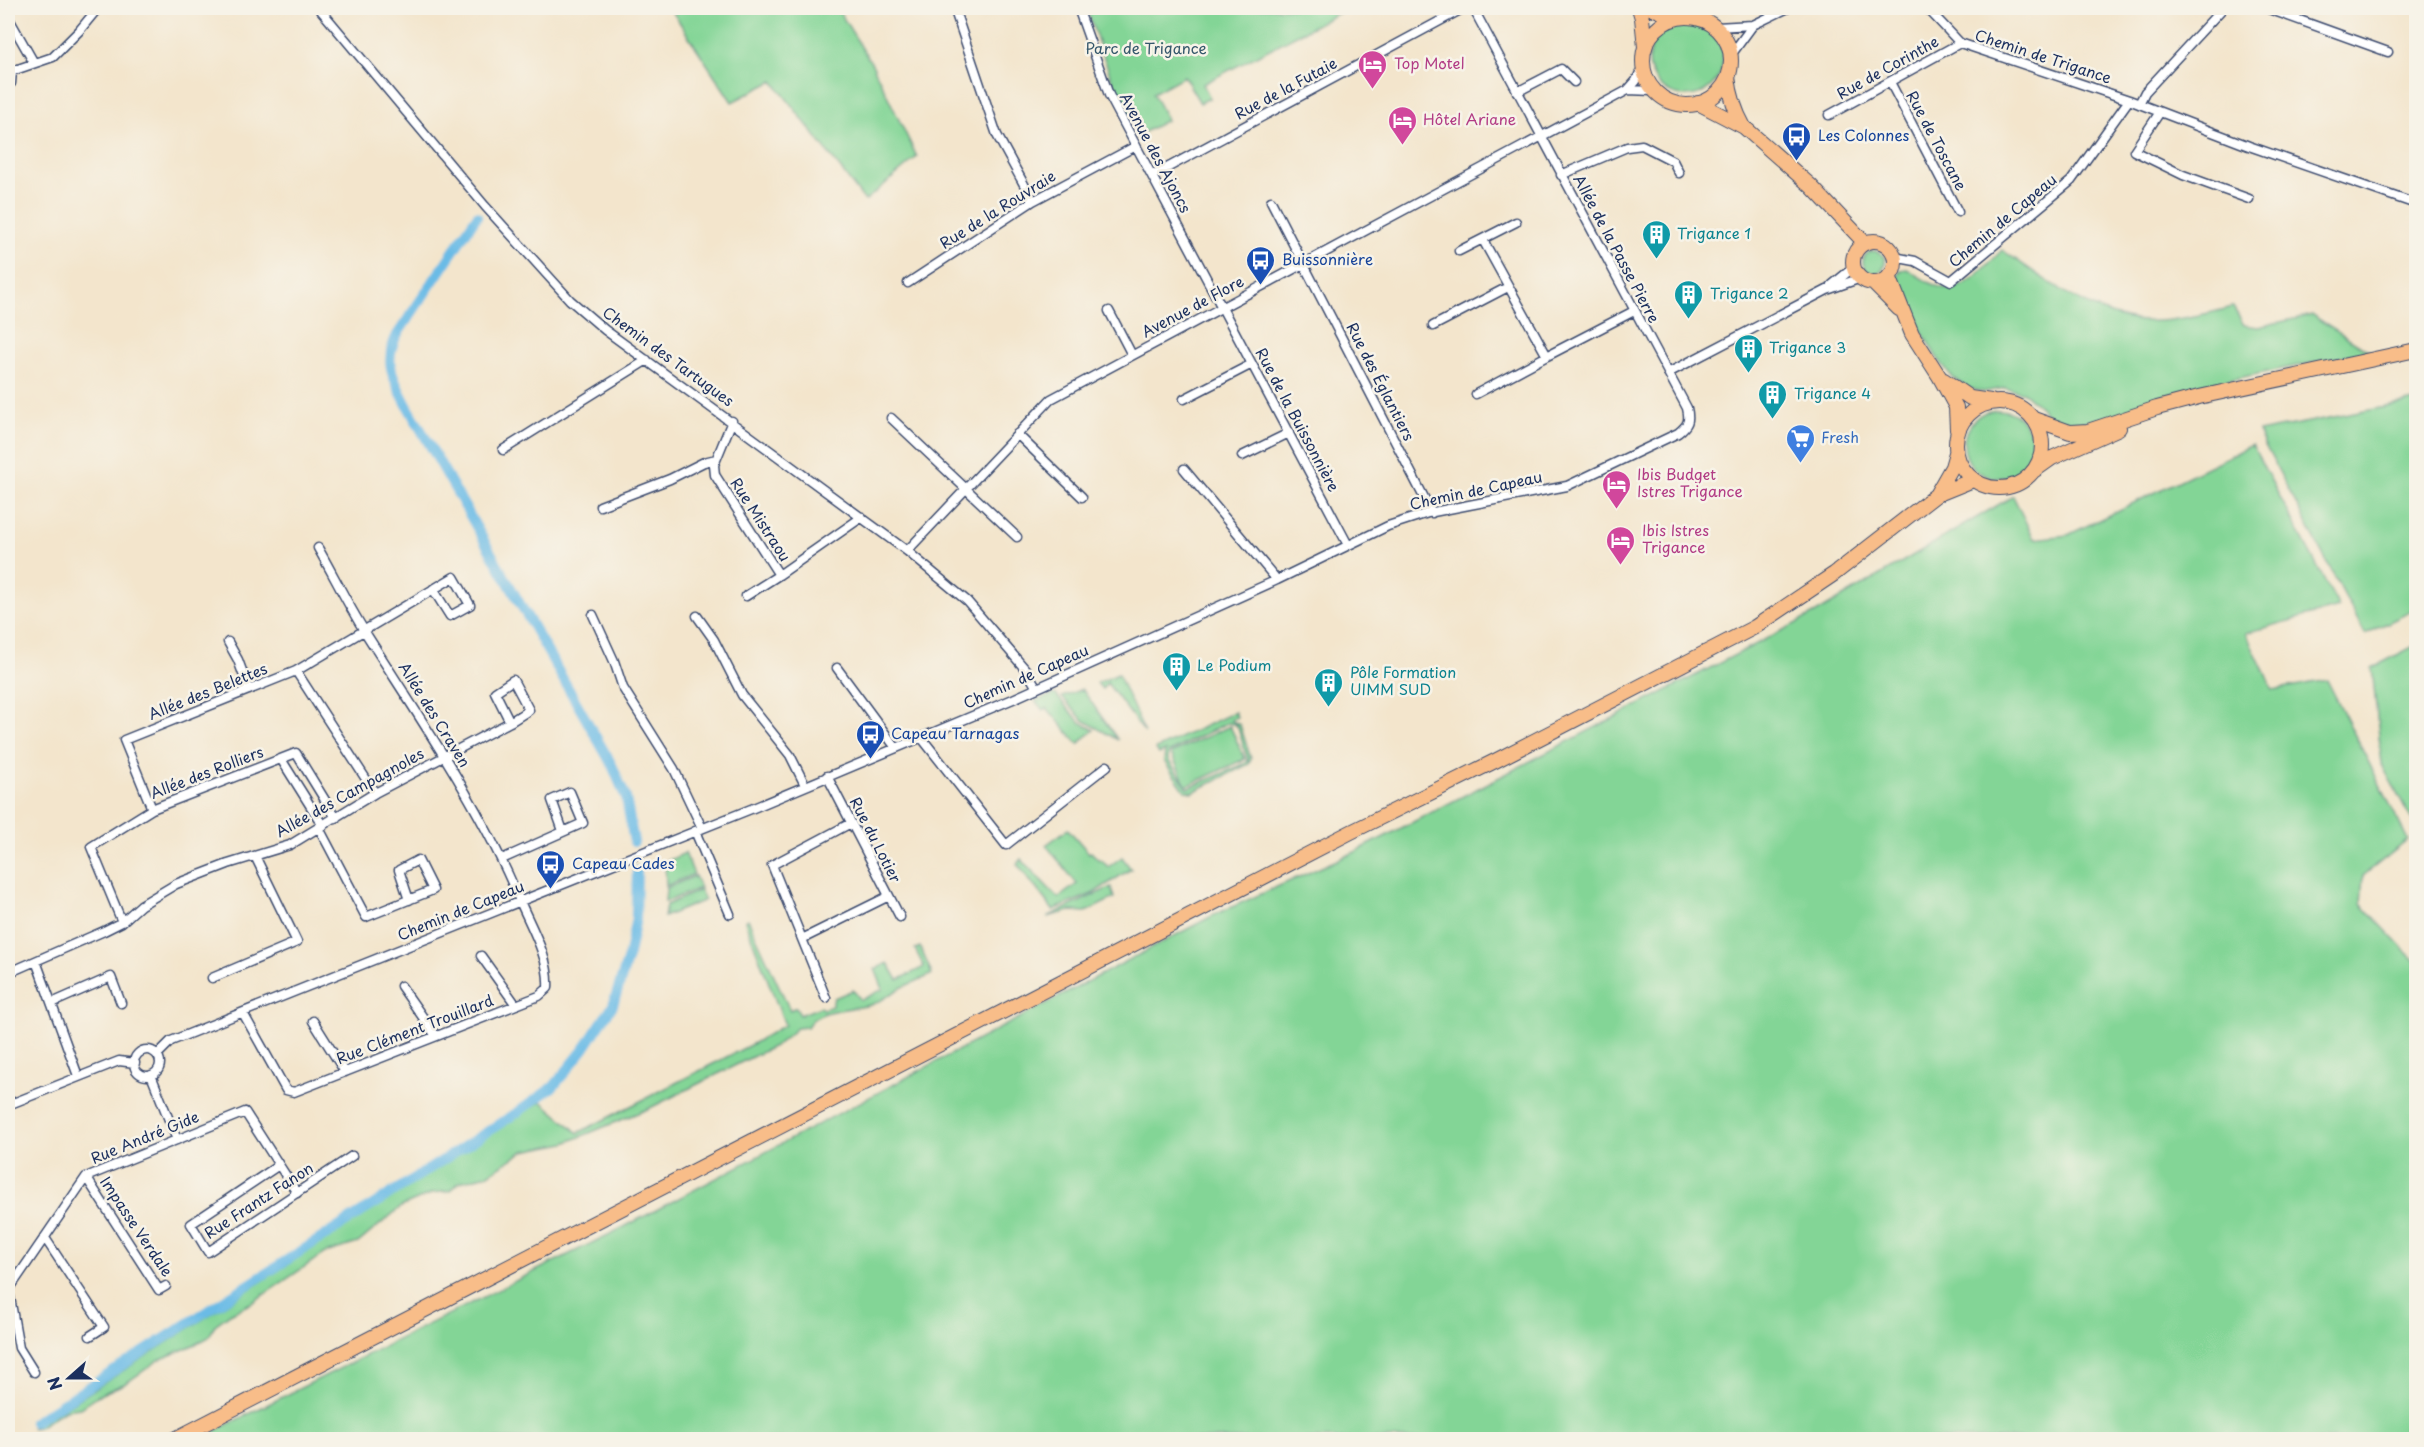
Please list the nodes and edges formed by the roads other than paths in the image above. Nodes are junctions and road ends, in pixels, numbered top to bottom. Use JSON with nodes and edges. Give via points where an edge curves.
{"nodes":[{"id":1,"x":98,"y":8,"type":"edge"},
{"id":2,"x":319,"y":8,"type":"edge"},
{"id":3,"x":954,"y":8,"type":"edge"},
{"id":4,"x":1078,"y":8,"type":"edge"},
{"id":5,"x":1464,"y":8,"type":"edge"},
{"id":6,"x":1473,"y":8,"type":"edge"},
{"id":7,"x":1639,"y":8,"type":"edge"},
{"id":8,"x":1652,"y":8,"type":"edge"},
{"id":9,"x":1788,"y":8,"type":"edge"},
{"id":10,"x":1927,"y":8,"type":"edge"},
{"id":11,"x":2223,"y":8,"type":"edge"},
{"id":12,"x":2266,"y":8,"type":"edge"},
{"id":13,"x":8,"y":17,"type":"edge"},
{"id":14,"x":1677,"y":18,"type":"junction"},
{"id":15,"x":1753,"y":25,"type":"junction"},
{"id":16,"x":1716,"y":27,"type":"junction"},
{"id":17,"x":1960,"y":44,"type":"junction"},
{"id":18,"x":1645,"y":48,"type":"junction"},
{"id":19,"x":2388,"y":52,"type":"dead end"},
{"id":20,"x":1731,"y":55,"type":"junction"},
{"id":21,"x":34,"y":63,"type":"junction"},
{"id":22,"x":1643,"y":66,"type":"junction"},
{"id":23,"x":1728,"y":77,"type":"junction"},
{"id":24,"x":1574,"y":82,"type":"dead end"},
{"id":25,"x":1890,"y":82,"type":"junction"},
{"id":26,"x":8,"y":84,"type":"edge"},
{"id":27,"x":1628,"y":90,"type":"junction"},
{"id":28,"x":1517,"y":92,"type":"junction"},
{"id":29,"x":1657,"y":93,"type":"junction"},
{"id":30,"x":2129,"y":100,"type":"junction"},
{"id":31,"x":1698,"y":104,"type":"junction"},
{"id":32,"x":2139,"y":104,"type":"junction"},
{"id":33,"x":2160,"y":112,"type":"junction"},
{"id":34,"x":1829,"y":115,"type":"dead end"},
{"id":35,"x":1744,"y":127,"type":"junction"},
{"id":36,"x":1540,"y":137,"type":"junction"},
{"id":37,"x":1136,"y":146,"type":"junction"},
{"id":38,"x":1679,"y":173,"type":"dead end"},
{"id":39,"x":1561,"y":175,"type":"junction"},
{"id":40,"x":1152,"y":176,"type":"junction"},
{"id":41,"x":2249,"y":198,"type":"dead end"},
{"id":42,"x":1033,"y":201,"type":"junction"},
{"id":43,"x":1270,"y":201,"type":"dead end"},
{"id":44,"x":2416,"y":204,"type":"edge"},
{"id":45,"x":1958,"y":212,"type":"dead end"},
{"id":46,"x":1516,"y":222,"type":"dead end"},
{"id":47,"x":1483,"y":240,"type":"junction"},
{"id":48,"x":1861,"y":248,"type":"junction"},
{"id":49,"x":1459,"y":251,"type":"dead end"},
{"id":50,"x":1894,"y":256,"type":"junction"},
{"id":51,"x":1304,"y":264,"type":"junction"},
{"id":52,"x":1863,"y":276,"type":"junction"},
{"id":53,"x":1889,"y":276,"type":"junction"},
{"id":54,"x":908,"y":283,"type":"dead end"},
{"id":55,"x":1508,"y":287,"type":"junction"},
{"id":56,"x":1221,"y":306,"type":"junction"},
{"id":57,"x":1109,"y":310,"type":"dead end"},
{"id":58,"x":1634,"y":311,"type":"junction"},
{"id":59,"x":1902,"y":311,"type":"junction"},
{"id":60,"x":1433,"y":326,"type":"dead end"},
{"id":61,"x":2416,"y":350,"type":"edge"},
{"id":62,"x":1132,"y":355,"type":"junction"},
{"id":63,"x":1547,"y":356,"type":"junction"},
{"id":64,"x":647,"y":360,"type":"junction"},
{"id":65,"x":1251,"y":364,"type":"junction"},
{"id":66,"x":1668,"y":373,"type":"junction"},
{"id":67,"x":1939,"y":376,"type":"junction"},
{"id":68,"x":1476,"y":394,"type":"dead end"},
{"id":69,"x":1184,"y":399,"type":"dead end"},
{"id":70,"x":1993,"y":402,"type":"junction"},
{"id":71,"x":2141,"y":414,"type":"junction"},
{"id":72,"x":891,"y":418,"type":"dead end"},
{"id":73,"x":2034,"y":418,"type":"junction"},
{"id":74,"x":732,"y":421,"type":"junction"},
{"id":75,"x":1288,"y":433,"type":"junction"},
{"id":76,"x":1957,"y":433,"type":"junction"},
{"id":77,"x":1017,"y":434,"type":"junction"},
{"id":78,"x":503,"y":450,"type":"dead end"},
{"id":79,"x":1956,"y":453,"type":"junction"},
{"id":80,"x":1242,"y":456,"type":"dead end"},
{"id":81,"x":716,"y":459,"type":"junction"},
{"id":82,"x":1184,"y":469,"type":"dead end"},
{"id":83,"x":2034,"y":471,"type":"junction"},
{"id":84,"x":1973,"y":480,"type":"junction"},
{"id":85,"x":965,"y":489,"type":"junction"},
{"id":86,"x":1936,"y":495,"type":"junction"},
{"id":87,"x":1082,"y":496,"type":"dead end"},
{"id":88,"x":600,"y":506,"type":"dead end"},
{"id":89,"x":1432,"y":513,"type":"junction"},
{"id":90,"x":862,"y":517,"type":"junction"},
{"id":91,"x":1017,"y":537,"type":"dead end"},
{"id":92,"x":1348,"y":545,"type":"junction"},
{"id":93,"x":318,"y":548,"type":"dead end"},
{"id":94,"x":907,"y":551,"type":"junction"},
{"id":95,"x":779,"y":575,"type":"junction"},
{"id":96,"x":1277,"y":580,"type":"junction"},
{"id":97,"x":433,"y":589,"type":"junction"},
{"id":98,"x":746,"y":596,"type":"dead end"},
{"id":99,"x":593,"y":615,"type":"dead end"},
{"id":100,"x":697,"y":616,"type":"dead end"},
{"id":101,"x":363,"y":629,"type":"junction"},
{"id":102,"x":228,"y":642,"type":"dead end"},
{"id":103,"x":837,"y":668,"type":"dead end"},
{"id":104,"x":296,"y":671,"type":"junction"},
{"id":105,"x":1037,"y":688,"type":"junction"},
{"id":106,"x":249,"y":690,"type":"junction"},
{"id":107,"x":510,"y":722,"type":"junction"},
{"id":108,"x":921,"y":737,"type":"junction"},
{"id":109,"x":896,"y":748,"type":"junction"},
{"id":110,"x":446,"y":756,"type":"junction"},
{"id":111,"x":281,"y":759,"type":"junction"},
{"id":112,"x":1107,"y":766,"type":"dead end"},
{"id":113,"x":826,"y":776,"type":"junction"},
{"id":114,"x":805,"y":785,"type":"junction"},
{"id":115,"x":375,"y":794,"type":"junction"},
{"id":116,"x":152,"y":809,"type":"junction"},
{"id":117,"x":336,"y":818,"type":"junction"},
{"id":118,"x":851,"y":824,"type":"junction"},
{"id":119,"x":321,"y":827,"type":"junction"},
{"id":120,"x":698,"y":830,"type":"junction"},
{"id":121,"x":564,"y":831,"type":"junction"},
{"id":122,"x":255,"y":856,"type":"junction"},
{"id":123,"x":501,"y":859,"type":"junction"},
{"id":124,"x":889,"y":896,"type":"junction"},
{"id":125,"x":409,"y":900,"type":"junction"},
{"id":126,"x":520,"y":901,"type":"junction"},
{"id":127,"x":730,"y":914,"type":"dead end"},
{"id":128,"x":900,"y":917,"type":"dead end"},
{"id":129,"x":122,"y":922,"type":"junction"},
{"id":130,"x":802,"y":939,"type":"junction"},
{"id":131,"x":482,"y":956,"type":"dead end"},
{"id":132,"x":36,"y":961,"type":"junction"},
{"id":133,"x":8,"y":973,"type":"edge"},
{"id":134,"x":212,"y":978,"type":"dead end"},
{"id":135,"x":401,"y":986,"type":"dead end"},
{"id":136,"x":826,"y":998,"type":"dead end"},
{"id":137,"x":52,"y":1003,"type":"junction"},
{"id":138,"x":121,"y":1003,"type":"dead end"},
{"id":139,"x":516,"y":1005,"type":"junction"},
{"id":140,"x":243,"y":1013,"type":"junction"},
{"id":141,"x":313,"y":1021,"type":"dead end"},
{"id":142,"x":436,"y":1036,"type":"junction"},
{"id":143,"x":157,"y":1055,"type":"junction"},
{"id":144,"x":135,"y":1063,"type":"junction"},
{"id":145,"x":345,"y":1072,"type":"junction"},
{"id":146,"x":151,"y":1075,"type":"junction"},
{"id":147,"x":78,"y":1076,"type":"junction"},
{"id":148,"x":9,"y":1101,"type":"edge"},
{"id":149,"x":177,"y":1140,"type":"junction"},
{"id":150,"x":352,"y":1156,"type":"dead end"},
{"id":151,"x":279,"y":1164,"type":"junction"},
{"id":152,"x":86,"y":1177,"type":"junction"},
{"id":153,"x":297,"y":1193,"type":"junction"},
{"id":154,"x":45,"y":1238,"type":"junction"},
{"id":155,"x":166,"y":1286,"type":"dead end"},
{"id":156,"x":8,"y":1292,"type":"edge"},
{"id":157,"x":90,"y":1336,"type":"dead end"},
{"id":158,"x":34,"y":1372,"type":"dead end"},
{"id":159,"x":173,"y":1440,"type":"edge"}],
"edges":[{"from":1,"to":21,"type":"street","via":[[53,57]]},
{"from":2,"to":64,"type":"street","name":"Chemin des Tartugues","via":[[485,206],[570,300]]},
{"from":3,"to":42,"type":"street","via":[[997,135]]},
{"from":4,"to":37,"type":"street","name":"Avenue des Ajoncs","via":[[1109,94]]},
{"from":5,"to":40,"type":"street","name":"Rue de la Futaie"},
{"from":6,"to":28,"type":"street","name":"Allée de la Passe Pierre"},
{"from":7,"to":18,"type":"main road"},
{"from":8,"to":14,"type":"main road"},
{"from":9,"to":15,"type":"street"},
{"from":10,"to":17,"type":"street","name":"Chemin de Trigance"},
{"from":11,"to":32,"type":"street","via":[[2145,92]]},
{"from":12,"to":19,"type":"street"},
{"from":13,"to":21,"type":"street"},
{"from":14,"to":16,"type":"main road","via":[[1704,20]]},
{"from":14,"to":18,"type":"main road","via":[[1657,28]]},
{"from":15,"to":16,"type":"street"},
{"from":15,"to":20,"type":"street"},
{"from":16,"to":20,"type":"main road"},
{"from":17,"to":25,"type":"street","name":"Rue de Corinthe"},
{"from":17,"to":30,"type":"street","name":"Chemin de Trigance"},
{"from":18,"to":22,"type":"main road"},
{"from":20,"to":23,"type":"main road"},
{"from":21,"to":26,"type":"street","via":[[12,71]]},
{"from":22,"to":27,"type":"street","name":"Avenue de Flore"},
{"from":22,"to":29,"type":"main road"},
{"from":23,"to":31,"type":"main road","via":[[1711,98]]},
{"from":23,"to":35,"type":"main road","via":[[1729,92]]},
{"from":24,"to":28,"type":"street","via":[[1562,69]]},
{"from":25,"to":34,"type":"street","name":"Rue de Corinthe"},
{"from":25,"to":45,"type":"street","name":"Rue de Toscane"},
{"from":27,"to":29,"type":"street"},
{"from":27,"to":36,"type":"street","name":"Avenue de Flore"},
{"from":28,"to":36,"type":"street","name":"Allée de la Passe Pierre"},
{"from":29,"to":31,"type":"main road","via":[[1676,104]]},
{"from":30,"to":32,"type":"street","name":"Chemin de Trigance"},
{"from":30,"to":50,"type":"street","name":"Chemin de Capeau","via":[[2071,181],[1952,281],[1915,261]]},
{"from":31,"to":35,"type":"main road"},
{"from":32,"to":33,"type":"street","name":"Chemin de Trigance"},
{"from":33,"to":41,"type":"street","via":[[2134,151],[2182,175]]},
{"from":33,"to":44,"type":"street","name":"Chemin de Trigance","via":[[2248,147]]},
{"from":35,"to":48,"type":"main road","via":[[1811,186],[1840,217]]},
{"from":36,"to":39,"type":"street","name":"Allée de la Passe Pierre"},
{"from":36,"to":51,"type":"street","name":"Avenue de Flore"},
{"from":37,"to":40,"type":"street","name":"Avenue des Ajoncs"},
{"from":37,"to":42,"type":"street","name":"Rue de la Rouvraie"},
{"from":38,"to":39,"type":"street","via":[[1673,161],[1642,145],[1627,147]]},
{"from":39,"to":58,"type":"street","name":"Allée de la Passe Pierre"},
{"from":40,"to":56,"type":"street","name":"Avenue des Ajoncs"},
{"from":42,"to":54,"type":"street","name":"Rue de la Rouvraie"},
{"from":43,"to":51,"type":"street","name":"Rue des Églantiers"},
{"from":46,"to":47,"type":"street"},
{"from":47,"to":49,"type":"street"},
{"from":47,"to":55,"type":"street"},
{"from":48,"to":50,"type":"main road","via":[[1872,242],[1886,245]]},
{"from":48,"to":52,"type":"main road"},
{"from":50,"to":53,"type":"main road"},
{"from":51,"to":56,"type":"street","name":"Avenue de Flore"},
{"from":51,"to":89,"type":"street","name":"Rue des Églantiers"},
{"from":52,"to":53,"type":"main road","via":[[1884,280]]},
{"from":52,"to":59,"type":"main road"},
{"from":52,"to":66,"type":"street","via":[[1827,290]]},
{"from":53,"to":59,"type":"main road"},
{"from":55,"to":60,"type":"street"},
{"from":55,"to":63,"type":"street"},
{"from":56,"to":62,"type":"street","name":"Avenue de Flore"},
{"from":56,"to":65,"type":"street","name":"Rue de la Buissonnière"},
{"from":57,"to":62,"type":"street"},
{"from":58,"to":63,"type":"street"},
{"from":58,"to":66,"type":"street","name":"Allée de la Passe Pierre"},
{"from":59,"to":67,"type":"main road"},
{"from":61,"to":71,"type":"main road","via":[[2188,399]]},
{"from":62,"to":77,"type":"street","name":"Avenue de Flore","via":[[1051,399]]},
{"from":63,"to":68,"type":"street"},
{"from":64,"to":74,"type":"street","name":"Chemin des Tartugues"},
{"from":64,"to":78,"type":"street"},
{"from":65,"to":69,"type":"street"},
{"from":65,"to":75,"type":"street","name":"Rue de la Buissonnière"},
{"from":66,"to":89,"type":"street","name":"Chemin de Capeau","via":[[1689,419],[1688,426],[1678,434],[1567,486]]},
{"from":67,"to":70,"type":"main road","via":[[1970,398]]},
{"from":67,"to":76,"type":"main road","via":[[1956,407]]},
{"from":70,"to":73,"type":"main road","via":[[2016,404]]},
{"from":70,"to":76,"type":"main road","via":[[1970,412]]},
{"from":71,"to":73,"type":"main road","via":[[2088,431],[2070,432]]},
{"from":71,"to":83,"type":"main road","via":[[2112,432],[2052,458]]},
{"from":72,"to":85,"type":"street"},
{"from":73,"to":83,"type":"main road","via":[[2043,445]]},
{"from":74,"to":81,"type":"street"},
{"from":74,"to":90,"type":"street","name":"Chemin des Tartugues"},
{"from":75,"to":80,"type":"street"},
{"from":75,"to":92,"type":"street","name":"Rue de la Buissonnière"},
{"from":76,"to":79,"type":"main road"},
{"from":77,"to":85,"type":"street","name":"Avenue de Flore"},
{"from":77,"to":87,"type":"street"},
{"from":79,"to":84,"type":"main road"},
{"from":79,"to":86,"type":"main road"},
{"from":81,"to":88,"type":"street"},
{"from":81,"to":95,"type":"street","name":"Rue Mistraou","via":[[715,474]]},
{"from":82,"to":96,"type":"street"},
{"from":83,"to":84,"type":"main road","via":[[2012,486],[1985,486]]},
{"from":84,"to":86,"type":"main road"},
{"from":85,"to":91,"type":"street"},
{"from":85,"to":94,"type":"street","name":"Avenue de Flore"},
{"from":86,"to":159,"type":"main road","via":[[1834,574],[1755,627]]},
{"from":89,"to":92,"type":"street","name":"Chemin de Capeau","via":[[1388,526]]},
{"from":90,"to":94,"type":"street","name":"Chemin des Tartugues"},
{"from":90,"to":95,"type":"street","name":"Rue Mistraou"},
{"from":92,"to":96,"type":"street","name":"Chemin de Capeau"},
{"from":93,"to":101,"type":"street","name":"Allée des Craven"},
{"from":94,"to":105,"type":"street","name":"Chemin des Tartugues","via":[[967,601]]},
{"from":95,"to":98,"type":"street"},
{"from":96,"to":105,"type":"street","name":"Chemin de Capeau"},
{"from":97,"to":97,"type":"street","name":"Allée des Belettes","via":[[450,616],[470,605],[454,577]]},
{"from":97,"to":101,"type":"street","name":"Allée des Belettes"},
{"from":99,"to":120,"type":"street","via":[[623,688],[674,769]]},
{"from":100,"to":114,"type":"street","via":[[714,640],[741,695],[790,756]]},
{"from":101,"to":104,"type":"street","name":"Allée des Belettes"},
{"from":101,"to":110,"type":"street","name":"Allée des Craven"},
{"from":102,"to":106,"type":"street"},
{"from":103,"to":109,"type":"street"},
{"from":104,"to":106,"type":"street","name":"Allée des Belettes"},
{"from":104,"to":115,"type":"street"},
{"from":105,"to":108,"type":"street","name":"Chemin de Capeau"},
{"from":106,"to":116,"type":"street","name":"Allée des Belettes","via":[[124,740]]},
{"from":107,"to":107,"type":"street","via":[[529,711],[513,680],[495,693]]},
{"from":107,"to":110,"type":"street","name":"Allée des Campagnoles"},
{"from":108,"to":109,"type":"street","name":"Chemin de Capeau"},
{"from":108,"to":112,"type":"street","via":[[1006,845]]},
{"from":109,"to":113,"type":"street","name":"Chemin de Capeau"},
{"from":110,"to":115,"type":"street","name":"Allée des Campagnoles"},
{"from":110,"to":123,"type":"street","name":"Allée des Craven"},
{"from":111,"to":116,"type":"street","name":"Allée des Rolliers"},
{"from":111,"to":117,"type":"street","name":"Allée des Rolliers","via":[[296,753]]},
{"from":111,"to":119,"type":"street","name":"Allée des Rolliers"},
{"from":113,"to":114,"type":"street","name":"Chemin de Capeau"},
{"from":113,"to":118,"type":"street","name":"Rue du Lotier"},
{"from":114,"to":120,"type":"street","name":"Chemin de Capeau"},
{"from":115,"to":117,"type":"street","name":"Allée des Campagnoles"},
{"from":116,"to":129,"type":"street","name":"Allée des Rolliers","via":[[91,847]]},
{"from":117,"to":119,"type":"street","name":"Allée des Campagnoles"},
{"from":118,"to":124,"type":"street","name":"Rue du Lotier"},
{"from":118,"to":130,"type":"street","via":[[772,865]]},
{"from":119,"to":122,"type":"street","name":"Allée des Campagnoles","via":[[290,845]]},
{"from":119,"to":125,"type":"street","name":"Allée des Rolliers","via":[[366,916]]},
{"from":120,"to":126,"type":"street","name":"Chemin de Capeau"},
{"from":120,"to":127,"type":"street"},
{"from":121,"to":121,"type":"street","via":[[552,800],[570,792],[583,823]]},
{"from":121,"to":123,"type":"street"},
{"from":122,"to":129,"type":"street","name":"Allée des Campagnoles","via":[[176,884]]},
{"from":122,"to":134,"type":"street","via":[[297,942]]},
{"from":123,"to":126,"type":"street","name":"Allée des Craven"},
{"from":124,"to":128,"type":"street","name":"Rue du Lotier"},
{"from":124,"to":130,"type":"street"},
{"from":125,"to":125,"type":"street","via":[[399,870],[418,860],[433,890]]},
{"from":126,"to":139,"type":"street","name":"Rue Clément Trouillard","via":[[549,973],[548,988]]},
{"from":126,"to":140,"type":"street","name":"Chemin de Capeau"},
{"from":129,"to":132,"type":"street","name":"Allée des Campagnoles"},
{"from":130,"to":136,"type":"street"},
{"from":131,"to":139,"type":"street"},
{"from":132,"to":133,"type":"street","name":"Allée des Campagnoles"},
{"from":132,"to":137,"type":"street"},
{"from":135,"to":142,"type":"street"},
{"from":137,"to":138,"type":"street","via":[[111,977]]},
{"from":137,"to":147,"type":"street"},
{"from":139,"to":142,"type":"street","name":"Rue Clément Trouillard"},
{"from":140,"to":143,"type":"street","name":"Chemin de Capeau","via":[[171,1041]]},
{"from":140,"to":145,"type":"street","name":"Rue Clément Trouillard","via":[[285,1090],[294,1092]]},
{"from":141,"to":145,"type":"street"},
{"from":142,"to":145,"type":"street","name":"Rue Clément Trouillard"},
{"from":143,"to":144,"type":"street","via":[[143,1051]]},
{"from":143,"to":146,"type":"street","via":[[160,1065]]},
{"from":144,"to":146,"type":"street","via":[[140,1073]]},
{"from":144,"to":147,"type":"street","via":[[119,1060]]},
{"from":146,"to":149,"type":"street"},
{"from":147,"to":148,"type":"street"},
{"from":149,"to":151,"type":"street","name":"Rue André Gide","via":[[245,1112]]},
{"from":149,"to":152,"type":"street","name":"Rue André Gide"},
{"from":150,"to":153,"type":"street","name":"Rue Frantz Fanon"},
{"from":151,"to":153,"type":"street"},
{"from":151,"to":153,"type":"street","name":"Rue Frantz Fanon","via":[[190,1224],[207,1252]]},
{"from":152,"to":154,"type":"street","name":"Rue André Gide"},
{"from":152,"to":155,"type":"street","name":"Impasse Verdale","via":[[159,1290]]},
{"from":154,"to":156,"type":"street","name":"Rue André Gide"},
{"from":154,"to":157,"type":"street","via":[[104,1327]]},
{"from":156,"to":158,"type":"street","via":[[19,1348]]}]}
